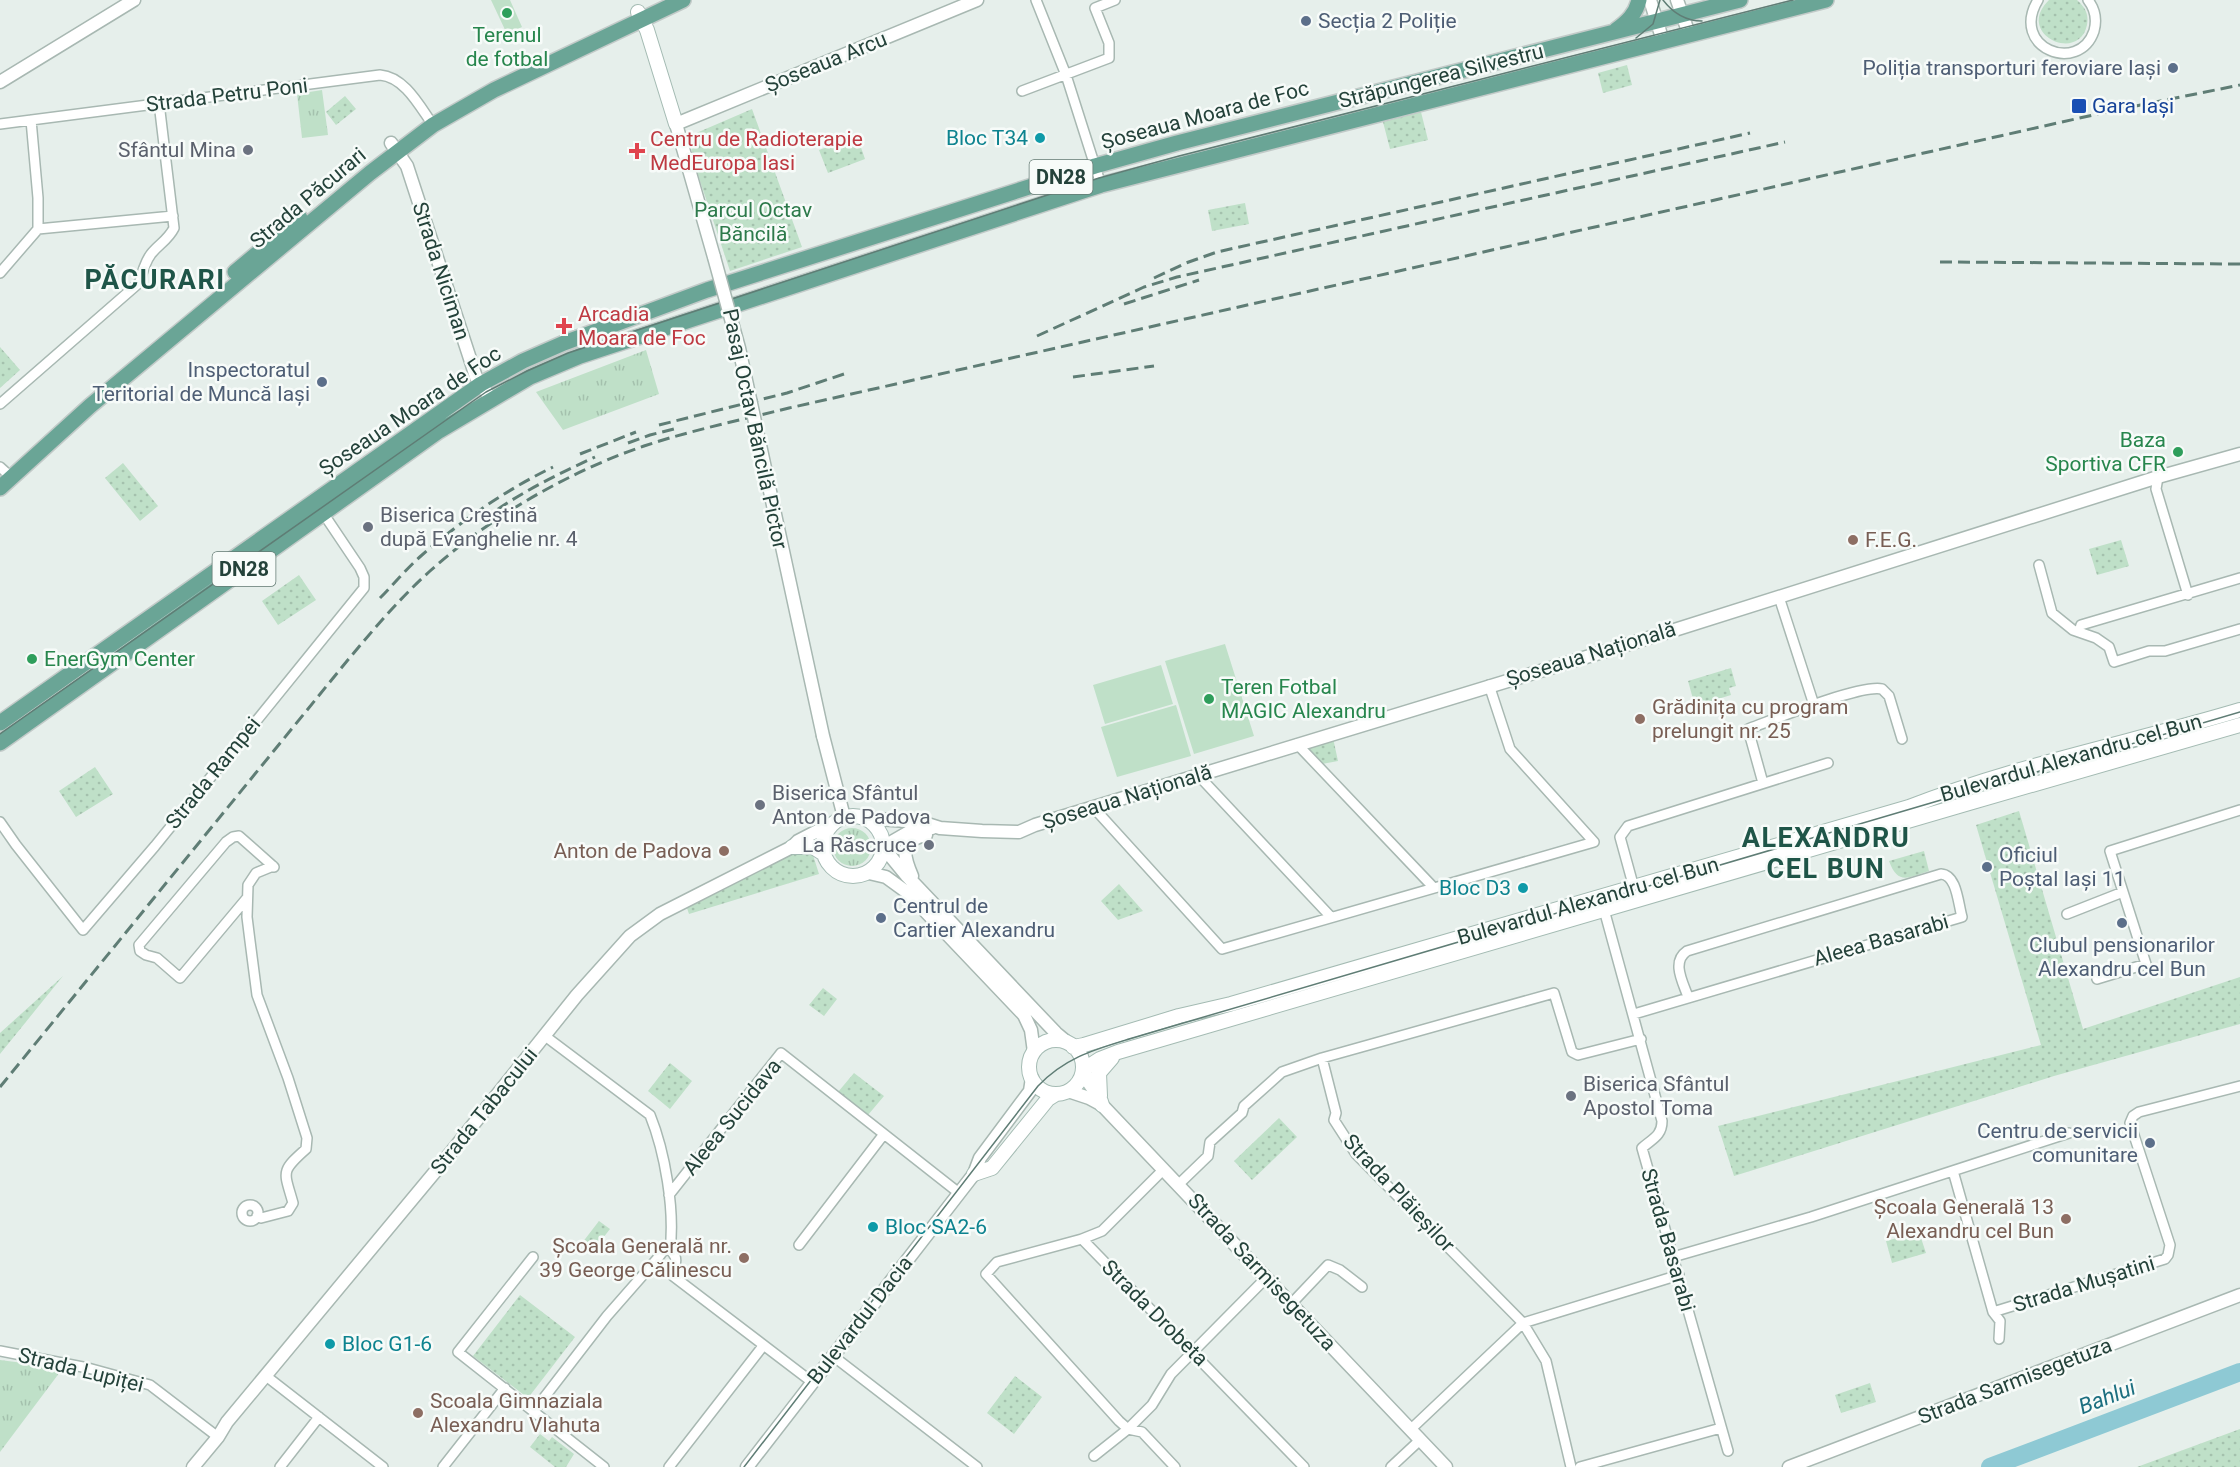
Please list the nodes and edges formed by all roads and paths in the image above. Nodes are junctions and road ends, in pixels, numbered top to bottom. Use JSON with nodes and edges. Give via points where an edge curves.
{"nodes":[{"id":1,"x":134,"y":0,"type":"edge"},
{"id":2,"x":663,"y":0,"type":"edge"},
{"id":3,"x":683,"y":0,"type":"edge"},
{"id":4,"x":977,"y":0,"type":"edge"},
{"id":5,"x":1036,"y":0,"type":"edge"},
{"id":6,"x":1115,"y":0,"type":"edge"},
{"id":7,"x":1639,"y":0,"type":"edge"},
{"id":8,"x":1650,"y":0,"type":"edge"},
{"id":9,"x":1677,"y":0,"type":"edge"},
{"id":10,"x":1740,"y":0,"type":"edge"},
{"id":11,"x":1826,"y":0,"type":"edge"},
{"id":12,"x":2037,"y":0,"type":"edge"},
{"id":13,"x":2088,"y":0,"type":"edge"},
{"id":14,"x":1683,"y":15,"type":"junction"},
{"id":15,"x":640,"y":16,"type":"junction"},
{"id":16,"x":1657,"y":21,"type":"junction"},
{"id":17,"x":1613,"y":32,"type":"junction"},
{"id":18,"x":1689,"y":34,"type":"junction"},
{"id":19,"x":1663,"y":41,"type":"junction"},
{"id":20,"x":1066,"y":75,"type":"junction"},
{"id":21,"x":0,"y":82,"type":"edge"},
{"id":22,"x":1022,"y":91,"type":"dead end"},
{"id":23,"x":159,"y":103,"type":"junction"},
{"id":24,"x":31,"y":120,"type":"junction"},
{"id":25,"x":430,"y":121,"type":"junction"},
{"id":26,"x":0,"y":124,"type":"edge"},
{"id":27,"x":676,"y":124,"type":"junction"},
{"id":28,"x":394,"y":147,"type":"junction"},
{"id":29,"x":1095,"y":166,"type":"junction"},
{"id":30,"x":1101,"y":185,"type":"junction"},
{"id":31,"x":173,"y":216,"type":"junction"},
{"id":32,"x":38,"y":229,"type":"junction"},
{"id":33,"x":0,"y":273,"type":"edge"},
{"id":34,"x":481,"y":384,"type":"junction"},
{"id":35,"x":490,"y":399,"type":"junction"},
{"id":36,"x":0,"y":404,"type":"edge"},
{"id":37,"x":2240,"y":454,"type":"edge"},
{"id":38,"x":3,"y":475,"type":"edge"},
{"id":39,"x":2158,"y":477,"type":"junction"},
{"id":40,"x":319,"y":507,"type":"junction"},
{"id":41,"x":2039,"y":565,"type":"dead end"},
{"id":42,"x":2240,"y":578,"type":"edge"},
{"id":43,"x":2188,"y":595,"type":"junction"},
{"id":44,"x":1779,"y":597,"type":"junction"},
{"id":45,"x":2240,"y":629,"type":"edge"},
{"id":46,"x":2079,"y":632,"type":"junction"},
{"id":47,"x":1489,"y":685,"type":"junction"},
{"id":48,"x":1814,"y":705,"type":"junction"},
{"id":49,"x":2240,"y":710,"type":"edge"},
{"id":50,"x":0,"y":723,"type":"edge"},
{"id":51,"x":2240,"y":726,"type":"edge"},
{"id":52,"x":1902,"y":739,"type":"dead end"},
{"id":53,"x":0,"y":743,"type":"edge"},
{"id":54,"x":1297,"y":744,"type":"junction"},
{"id":55,"x":1828,"y":763,"type":"dead end"},
{"id":56,"x":1198,"y":775,"type":"junction"},
{"id":57,"x":1763,"y":783,"type":"junction"},
{"id":58,"x":1093,"y":807,"type":"junction"},
{"id":59,"x":2240,"y":810,"type":"edge"},
{"id":60,"x":844,"y":817,"type":"junction"},
{"id":61,"x":864,"y":818,"type":"junction"},
{"id":62,"x":0,"y":822,"type":"edge"},
{"id":63,"x":831,"y":824,"type":"junction"},
{"id":64,"x":940,"y":828,"type":"junction"},
{"id":65,"x":963,"y":830,"type":"junction"},
{"id":66,"x":792,"y":847,"type":"junction"},
{"id":67,"x":883,"y":847,"type":"junction"},
{"id":68,"x":824,"y":854,"type":"junction"},
{"id":69,"x":869,"y":873,"type":"junction"},
{"id":70,"x":916,"y":885,"type":"junction"},
{"id":71,"x":1434,"y":888,"type":"junction"},
{"id":72,"x":1634,"y":888,"type":"junction"},
{"id":73,"x":2123,"y":892,"type":"junction"},
{"id":74,"x":248,"y":898,"type":"junction"},
{"id":75,"x":1603,"y":904,"type":"junction"},
{"id":76,"x":2067,"y":914,"type":"dead end"},
{"id":77,"x":1331,"y":917,"type":"junction"},
{"id":78,"x":2097,"y":979,"type":"dead end"},
{"id":79,"x":1688,"y":997,"type":"junction"},
{"id":80,"x":1634,"y":1014,"type":"junction"},
{"id":81,"x":545,"y":1036,"type":"junction"},
{"id":82,"x":1641,"y":1039,"type":"junction"},
{"id":83,"x":1070,"y":1045,"type":"junction"},
{"id":84,"x":1034,"y":1052,"type":"junction"},
{"id":85,"x":1118,"y":1052,"type":"junction"},
{"id":86,"x":1322,"y":1058,"type":"junction"},
{"id":87,"x":1083,"y":1070,"type":"junction"},
{"id":88,"x":1032,"y":1078,"type":"junction"},
{"id":89,"x":2240,"y":1086,"type":"edge"},
{"id":90,"x":1062,"y":1093,"type":"junction"},
{"id":91,"x":1101,"y":1102,"type":"junction"},
{"id":92,"x":2069,"y":1132,"type":"dead end"},
{"id":93,"x":884,"y":1134,"type":"junction"},
{"id":94,"x":1164,"y":1169,"type":"junction"},
{"id":95,"x":1953,"y":1171,"type":"junction"},
{"id":96,"x":974,"y":1174,"type":"junction"},
{"id":97,"x":1179,"y":1184,"type":"junction"},
{"id":98,"x":959,"y":1193,"type":"junction"},
{"id":99,"x":669,"y":1195,"type":"junction"},
{"id":100,"x":257,"y":1216,"type":"dead end"},
{"id":101,"x":1082,"y":1239,"type":"junction"},
{"id":102,"x":799,"y":1245,"type":"dead end"},
{"id":103,"x":670,"y":1250,"type":"junction"},
{"id":104,"x":533,"y":1257,"type":"dead end"},
{"id":105,"x":1673,"y":1257,"type":"junction"},
{"id":106,"x":657,"y":1259,"type":"junction"},
{"id":107,"x":668,"y":1269,"type":"junction"},
{"id":108,"x":1679,"y":1275,"type":"junction"},
{"id":109,"x":1267,"y":1277,"type":"junction"},
{"id":110,"x":1362,"y":1287,"type":"dead end"},
{"id":111,"x":2240,"y":1295,"type":"edge"},
{"id":112,"x":1292,"y":1303,"type":"junction"},
{"id":113,"x":1993,"y":1312,"type":"junction"},
{"id":114,"x":1524,"y":1323,"type":"junction"},
{"id":115,"x":1999,"y":1339,"type":"dead end"},
{"id":116,"x":763,"y":1346,"type":"junction"},
{"id":117,"x":0,"y":1351,"type":"edge"},
{"id":118,"x":1193,"y":1351,"type":"junction"},
{"id":119,"x":833,"y":1356,"type":"junction"},
{"id":120,"x":266,"y":1376,"type":"junction"},
{"id":121,"x":812,"y":1382,"type":"junction"},
{"id":122,"x":505,"y":1388,"type":"junction"},
{"id":123,"x":533,"y":1412,"type":"junction"},
{"id":124,"x":319,"y":1417,"type":"junction"},
{"id":125,"x":1721,"y":1428,"type":"junction"},
{"id":126,"x":1128,"y":1429,"type":"junction"},
{"id":127,"x":1410,"y":1430,"type":"junction"},
{"id":128,"x":218,"y":1437,"type":"junction"},
{"id":129,"x":1420,"y":1440,"type":"junction"},
{"id":130,"x":1728,"y":1451,"type":"dead end"},
{"id":131,"x":1094,"y":1456,"type":"dead end"},
{"id":132,"x":193,"y":1467,"type":"edge"},
{"id":133,"x":280,"y":1467,"type":"edge"},
{"id":134,"x":383,"y":1467,"type":"edge"},
{"id":135,"x":443,"y":1467,"type":"edge"},
{"id":136,"x":604,"y":1467,"type":"edge"},
{"id":137,"x":669,"y":1467,"type":"edge"},
{"id":138,"x":747,"y":1467,"type":"edge"},
{"id":139,"x":977,"y":1467,"type":"edge"},
{"id":140,"x":1175,"y":1467,"type":"edge"},
{"id":141,"x":1304,"y":1467,"type":"edge"},
{"id":142,"x":1391,"y":1467,"type":"edge"},
{"id":143,"x":1446,"y":1467,"type":"edge"},
{"id":144,"x":1571,"y":1467,"type":"edge"},
{"id":145,"x":1580,"y":1467,"type":"edge"},
{"id":146,"x":1789,"y":1467,"type":"edge"}],
"edges":[{"from":1,"to":21,"type":"street"},
{"from":2,"to":15,"type":"main road","name":"Strada Păcurari"},
{"from":3,"to":15,"type":"main road","name":"Strada Păcurari"},
{"from":4,"to":27,"type":"street","name":"Șoseaua Arcu"},
{"from":5,"to":20,"type":"street"},
{"from":6,"to":20,"type":"street","via":[[1095,8],[1109,42],[1109,58]]},
{"from":7,"to":17,"type":"main road","via":[[1628,21]]},
{"from":8,"to":16,"type":"street"},
{"from":9,"to":14,"type":"street"},
{"from":10,"to":14,"type":"main road","number":"DN28"},
{"from":11,"to":18,"type":"main road","name":"Străpungerea Silvestru","number":"DN28"},
{"from":12,"to":13,"type":"street","via":[[2030,18],[2033,34],[2046,49],[2061,53],[2077,50],[2090,40],[2095,14]]},
{"from":14,"to":16,"type":"main road","number":"DN28"},
{"from":14,"to":18,"type":"street"},
{"from":15,"to":25,"type":"main road","name":"Strada Păcurari"},
{"from":15,"to":27,"type":"main road","via":[[648,30]]},
{"from":16,"to":17,"type":"main road","name":"Șoseaua Moara de Foc","number":"DN28"},
{"from":16,"to":19,"type":"street"},
{"from":17,"to":29,"type":"main road","name":"Șoseaua Moara de Foc","number":"DN28"},
{"from":18,"to":19,"type":"main road","name":"Străpungerea Silvestru","number":"DN28"},
{"from":19,"to":30,"type":"main road","name":"Străpungerea Silvestru","number":"DN28"},
{"from":20,"to":22,"type":"street"},
{"from":20,"to":29,"type":"street"},
{"from":23,"to":24,"type":"street","name":"Strada Petru Poni"},
{"from":23,"to":25,"type":"street","name":"Strada Petru Poni","via":[[380,75],[401,85]]},
{"from":23,"to":31,"type":"street"},
{"from":24,"to":26,"type":"street","name":"Strada Petru Poni"},
{"from":24,"to":32,"type":"street"},
{"from":25,"to":28,"type":"main road","name":"Strada Păcurari"},
{"from":27,"to":60,"type":"street","name":"Pasaj Octav Băncilă Pictor","bridge":true,"via":[[734,327]]},
{"from":28,"to":34,"type":"street","name":"Strada Niciman","via":[[407,166]]},
{"from":28,"to":38,"type":"main road","name":"Strada Păcurari","via":[[90,406]]},
{"from":29,"to":30,"type":"street"},
{"from":29,"to":34,"type":"main road","name":"Șoseaua Moara de Foc","number":"DN28","via":[[707,290],[564,343]]},
{"from":30,"to":35,"type":"main road","name":"Străpungerea Silvestru","number":"DN28","via":[[580,356]]},
{"from":31,"to":32,"type":"street"},
{"from":31,"to":36,"type":"street","via":[[174,228],[169,238],[151,254],[140,282]]},
{"from":32,"to":33,"type":"street"},
{"from":34,"to":35,"type":"street","name":"Strada Niciman"},
{"from":34,"to":40,"type":"main road","name":"Șoseaua Moara de Foc","number":"DN28"},
{"from":35,"to":40,"type":"main road","name":"Șoseaua Moara de Foc","number":"DN28"},
{"from":37,"to":39,"type":"street","name":"Șoseaua Națională"},
{"from":39,"to":43,"type":"street","via":[[2156,489]]},
{"from":39,"to":44,"type":"street","name":"Șoseaua Națională"},
{"from":40,"to":50,"type":"main road","name":"Șoseaua Moara de Foc","number":"DN28"},
{"from":40,"to":53,"type":"main road","name":"Șoseaua Moara de Foc","number":"DN28"},
{"from":40,"to":62,"type":"street","name":"Strada Rampei","via":[[360,568],[364,588],[83,930]]},
{"from":41,"to":46,"type":"street","via":[[2052,613]]},
{"from":42,"to":43,"type":"street"},
{"from":43,"to":46,"type":"street","via":[[2081,626]]},
{"from":44,"to":47,"type":"street","name":"Șoseaua Națională"},
{"from":44,"to":48,"type":"street"},
{"from":45,"to":46,"type":"street","via":[[2114,662],[2109,647]]},
{"from":47,"to":54,"type":"street","name":"Șoseaua Națională"},
{"from":47,"to":71,"type":"street","via":[[1510,749],[1594,842]]},
{"from":48,"to":52,"type":"street","via":[[1882,688],[1889,696]]},
{"from":48,"to":57,"type":"street","via":[[1748,729]]},
{"from":49,"to":72,"type":"main road","name":"Bulevardul Alexandru cel Bun","via":[[1999,775],[1909,807]]},
{"from":51,"to":75,"type":"main road","name":"Bulevardul Alexandru cel Bun"},
{"from":54,"to":56,"type":"street","name":"Șoseaua Națională"},
{"from":54,"to":71,"type":"street"},
{"from":55,"to":57,"type":"street"},
{"from":56,"to":58,"type":"street","name":"Șoseaua Națională"},
{"from":56,"to":77,"type":"street"},
{"from":57,"to":72,"type":"street","via":[[1628,826],[1620,837]]},
{"from":58,"to":65,"type":"street","name":"Șoseaua Națională","via":[[1019,832]]},
{"from":58,"to":77,"type":"street","via":[[1222,949]]},
{"from":59,"to":73,"type":"street","via":[[2110,851]]},
{"from":60,"to":61,"type":"main road"},
{"from":60,"to":63,"type":"main road"},
{"from":61,"to":64,"type":"street","name":"Șoseaua Națională","via":[[921,822]]},
{"from":61,"to":67,"type":"main road","via":[[879,832]]},
{"from":63,"to":66,"type":"street","name":"Strada Tabacului"},
{"from":63,"to":68,"type":"main road","via":[[824,839]]},
{"from":64,"to":65,"type":"street","name":"Șoseaua Națională"},
{"from":64,"to":67,"type":"street","name":"Șoseaua Națională","via":[[909,832]]},
{"from":65,"to":70,"type":"street","via":[[922,836],[907,843],[905,858]]},
{"from":66,"to":68,"type":"main road","via":[[807,846]]},
{"from":66,"to":81,"type":"street","name":"Strada Tabacului","via":[[660,914],[637,930]]},
{"from":67,"to":69,"type":"main road","via":[[879,863]]},
{"from":67,"to":70,"type":"street"},
{"from":68,"to":69,"type":"main road","via":[[841,874],[855,877]]},
{"from":69,"to":84,"type":"street","via":[[886,877],[908,893],[1023,1015],[1031,1030]]},
{"from":70,"to":83,"type":"street"},
{"from":71,"to":77,"type":"street"},
{"from":72,"to":75,"type":"main road","name":"Bulevardul Alexandru cel Bun"},
{"from":73,"to":76,"type":"street"},
{"from":73,"to":78,"type":"street","via":[[2146,964]]},
{"from":74,"to":74,"type":"street","via":[[248,885],[256,873],[274,867],[239,836],[232,837],[139,945],[140,951],[157,958],[180,978]]},
{"from":74,"to":100,"type":"street","via":[[257,994],[306,1138],[306,1149],[286,1168],[293,1203],[288,1210]]},
{"from":75,"to":80,"type":"street","name":"Strada Basarabi"},
{"from":75,"to":83,"type":"main road","name":"Bulevardul Alexandru cel Bun","via":[[1205,1009],[1084,1046]]},
{"from":75,"to":85,"type":"main road","name":"Bulevardul Alexandru cel Bun"},
{"from":79,"to":79,"type":"street","name":"Aleea Basarabi","via":[[1678,965],[1687,951],[1941,874],[1952,879],[1962,917]]},
{"from":79,"to":80,"type":"street","name":"Aleea Basarabi"},
{"from":80,"to":82,"type":"street","name":"Strada Basarabi"},
{"from":81,"to":99,"type":"street","via":[[650,1115],[658,1134]]},
{"from":81,"to":120,"type":"street","name":"Strada Tabacului"},
{"from":82,"to":86,"type":"street","via":[[1578,1055],[1572,1052],[1554,993]]},
{"from":82,"to":105,"type":"street","name":"Strada Basarabi","via":[[1662,1121],[1658,1136],[1642,1148]]},
{"from":83,"to":84,"type":"main road","via":[[1049,1041]]},
{"from":83,"to":87,"type":"main road","via":[[1080,1055]]},
{"from":84,"to":88,"type":"main road"},
{"from":85,"to":87,"type":"main road","name":"Bulevardul Alexandru cel Bun"},
{"from":85,"to":91,"type":"main road","via":[[1099,1073]]},
{"from":86,"to":97,"type":"street","via":[[1282,1072],[1210,1142],[1208,1156]]},
{"from":86,"to":114,"type":"street","name":"Strada Plăieșilor","via":[[1336,1113],[1334,1120],[1356,1154]]},
{"from":87,"to":90,"type":"main road","via":[[1076,1085]]},
{"from":87,"to":91,"type":"main road"},
{"from":88,"to":90,"type":"main road","via":[[1043,1090]]},
{"from":88,"to":96,"type":"street","name":"Bulevardul Dacia","via":[[1030,1091],[980,1158]]},
{"from":89,"to":113,"type":"street","name":"Strada Mușatini","via":[[2139,1112],[2131,1119],[2170,1245],[2165,1259]]},
{"from":90,"to":91,"type":"street","name":"Strada Sarmisegetuza"},
{"from":90,"to":96,"type":"main road","via":[[1048,1099],[992,1168]]},
{"from":91,"to":94,"type":"street","name":"Strada Sarmisegetuza"},
{"from":92,"to":95,"type":"street"},
{"from":93,"to":98,"type":"street","name":"Aleea Sucidava"},
{"from":93,"to":99,"type":"street","name":"Aleea Sucidava","via":[[781,1053]]},
{"from":93,"to":102,"type":"street"},
{"from":94,"to":97,"type":"street","name":"Strada Sarmisegetuza"},
{"from":94,"to":101,"type":"street","name":"Strada Drobeta","via":[[1102,1231]]},
{"from":95,"to":105,"type":"street"},
{"from":95,"to":113,"type":"street","name":"Strada Mușatini"},
{"from":96,"to":98,"type":"street","name":"Bulevardul Dacia"},
{"from":97,"to":109,"type":"street","name":"Strada Sarmisegetuza"},
{"from":98,"to":119,"type":"street","name":"Bulevardul Dacia"},
{"from":99,"to":103,"type":"street"},
{"from":101,"to":118,"type":"street","name":"Strada Drobeta"},
{"from":101,"to":126,"type":"street","via":[[997,1262],[986,1274]]},
{"from":103,"to":106,"type":"street","via":[[664,1250]]},
{"from":103,"to":107,"type":"street","via":[[676,1259]]},
{"from":104,"to":122,"type":"street","via":[[458,1352]]},
{"from":105,"to":108,"type":"street","name":"Strada Basarabi"},
{"from":106,"to":107,"type":"street","via":[[658,1264]]},
{"from":106,"to":123,"type":"street"},
{"from":107,"to":116,"type":"street"},
{"from":108,"to":114,"type":"street"},
{"from":108,"to":125,"type":"street","name":"Strada Basarabi"},
{"from":109,"to":112,"type":"street","name":"Strada Sarmisegetuza"},
{"from":109,"to":118,"type":"street"},
{"from":110,"to":112,"type":"street","via":[[1328,1265]]},
{"from":111,"to":146,"type":"street","name":"Strada Sarmisegetuza"},
{"from":112,"to":127,"type":"street","name":"Strada Sarmisegetuza"},
{"from":113,"to":115,"type":"street","name":"Strada Mușatini","via":[[2000,1321]]},
{"from":114,"to":127,"type":"street"},
{"from":114,"to":144,"type":"street","name":"Strada Plăieșilor","via":[[1546,1360]]},
{"from":116,"to":121,"type":"street"},
{"from":116,"to":137,"type":"street"},
{"from":117,"to":128,"type":"street","name":"Strada Lupiței","via":[[150,1385]]},
{"from":118,"to":126,"type":"street","via":[[1171,1374],[1152,1405]]},
{"from":118,"to":141,"type":"street","name":"Strada Drobeta"},
{"from":119,"to":121,"type":"street","name":"Bulevardul Dacia"},
{"from":119,"to":139,"type":"street"},
{"from":120,"to":124,"type":"street"},
{"from":120,"to":128,"type":"street","name":"Strada Tabacului"},
{"from":121,"to":138,"type":"street","name":"Bulevardul Dacia"},
{"from":122,"to":123,"type":"street"},
{"from":122,"to":135,"type":"street"},
{"from":123,"to":136,"type":"street"},
{"from":124,"to":133,"type":"street"},
{"from":124,"to":134,"type":"street"},
{"from":125,"to":130,"type":"street","name":"Strada Basarabi"},
{"from":125,"to":145,"type":"street"},
{"from":126,"to":131,"type":"street"},
{"from":126,"to":140,"type":"street","via":[[1142,1432]]},
{"from":127,"to":129,"type":"street","name":"Strada Sarmisegetuza"},
{"from":128,"to":132,"type":"street","name":"Strada Tabacului"},
{"from":129,"to":142,"type":"street"},
{"from":129,"to":143,"type":"street","name":"Strada Sarmisegetuza"}]}
